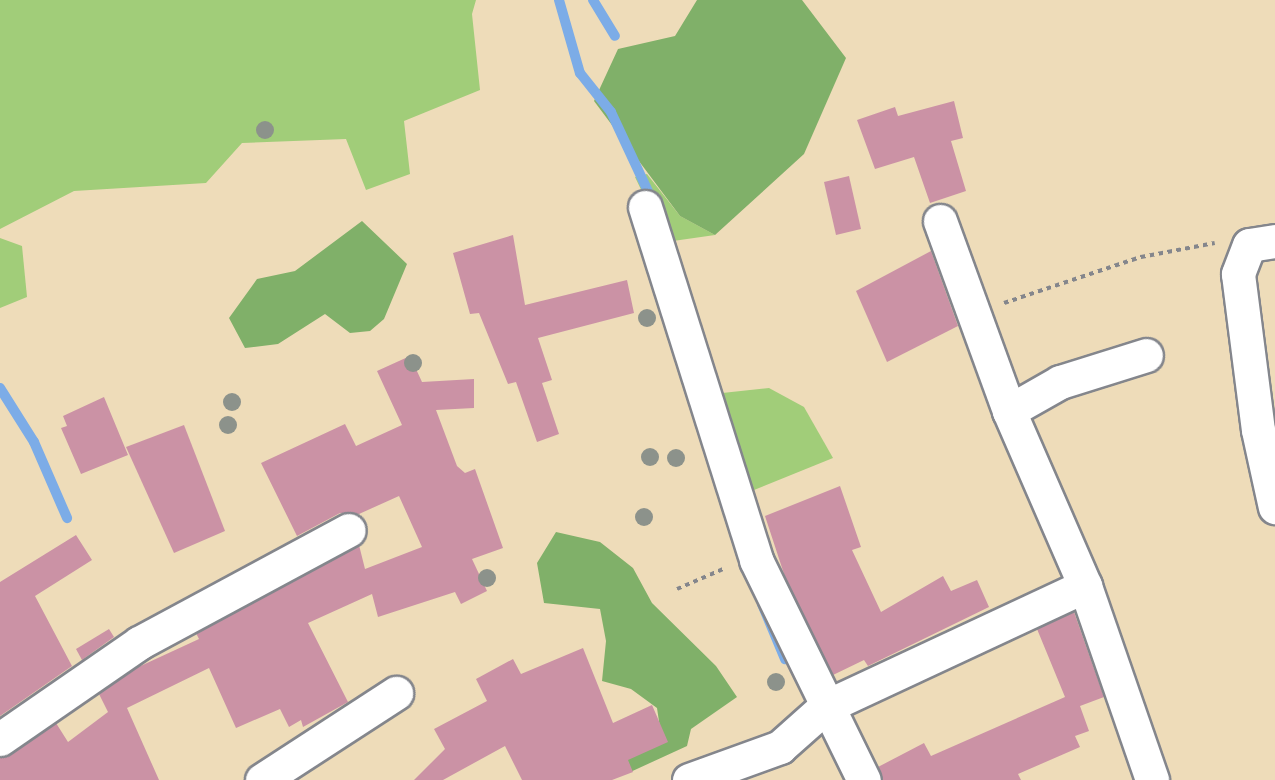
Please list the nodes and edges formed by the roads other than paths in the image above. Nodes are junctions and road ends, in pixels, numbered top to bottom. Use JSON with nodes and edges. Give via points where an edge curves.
{"nodes":[{"id":1,"x":645,"y":207,"type":"dead end"},
{"id":2,"x":940,"y":221,"type":"dead end"},
{"id":3,"x":1262,"y":243,"type":"edge"},
{"id":4,"x":1146,"y":356,"type":"dead end"},
{"id":5,"x":1009,"y":411,"type":"junction"},
{"id":6,"x":1266,"y":428,"type":"edge"},
{"id":7,"x":1275,"y":507,"type":"edge"},
{"id":8,"x":349,"y":530,"type":"dead end"},
{"id":9,"x":1085,"y":586,"type":"junction"},
{"id":10,"x":396,"y":693,"type":"dead end"},
{"id":11,"x":825,"y":707,"type":"junction"},
{"id":12,"x":0,"y":739,"type":"edge"},
{"id":13,"x":262,"y":780,"type":"edge"},
{"id":14,"x":689,"y":780,"type":"edge"},
{"id":15,"x":864,"y":780,"type":"edge"},
{"id":16,"x":1152,"y":780,"type":"edge"}],
"edges":[{"from":1,"to":11,"type":"street","via":[[756,560]]},
{"from":2,"to":5,"type":"street"},
{"from":3,"to":6,"type":"street","via":[[1238,274]]},
{"from":4,"to":5,"type":"street","via":[[1060,382]]},
{"from":5,"to":9,"type":"street"},
{"from":6,"to":7,"type":"street"},
{"from":8,"to":12,"type":"street","via":[[139,643]]},
{"from":9,"to":11,"type":"street"},
{"from":9,"to":16,"type":"street"},
{"from":10,"to":13,"type":"street"},
{"from":11,"to":14,"type":"street","via":[[780,747]]},
{"from":11,"to":15,"type":"street"}]}
